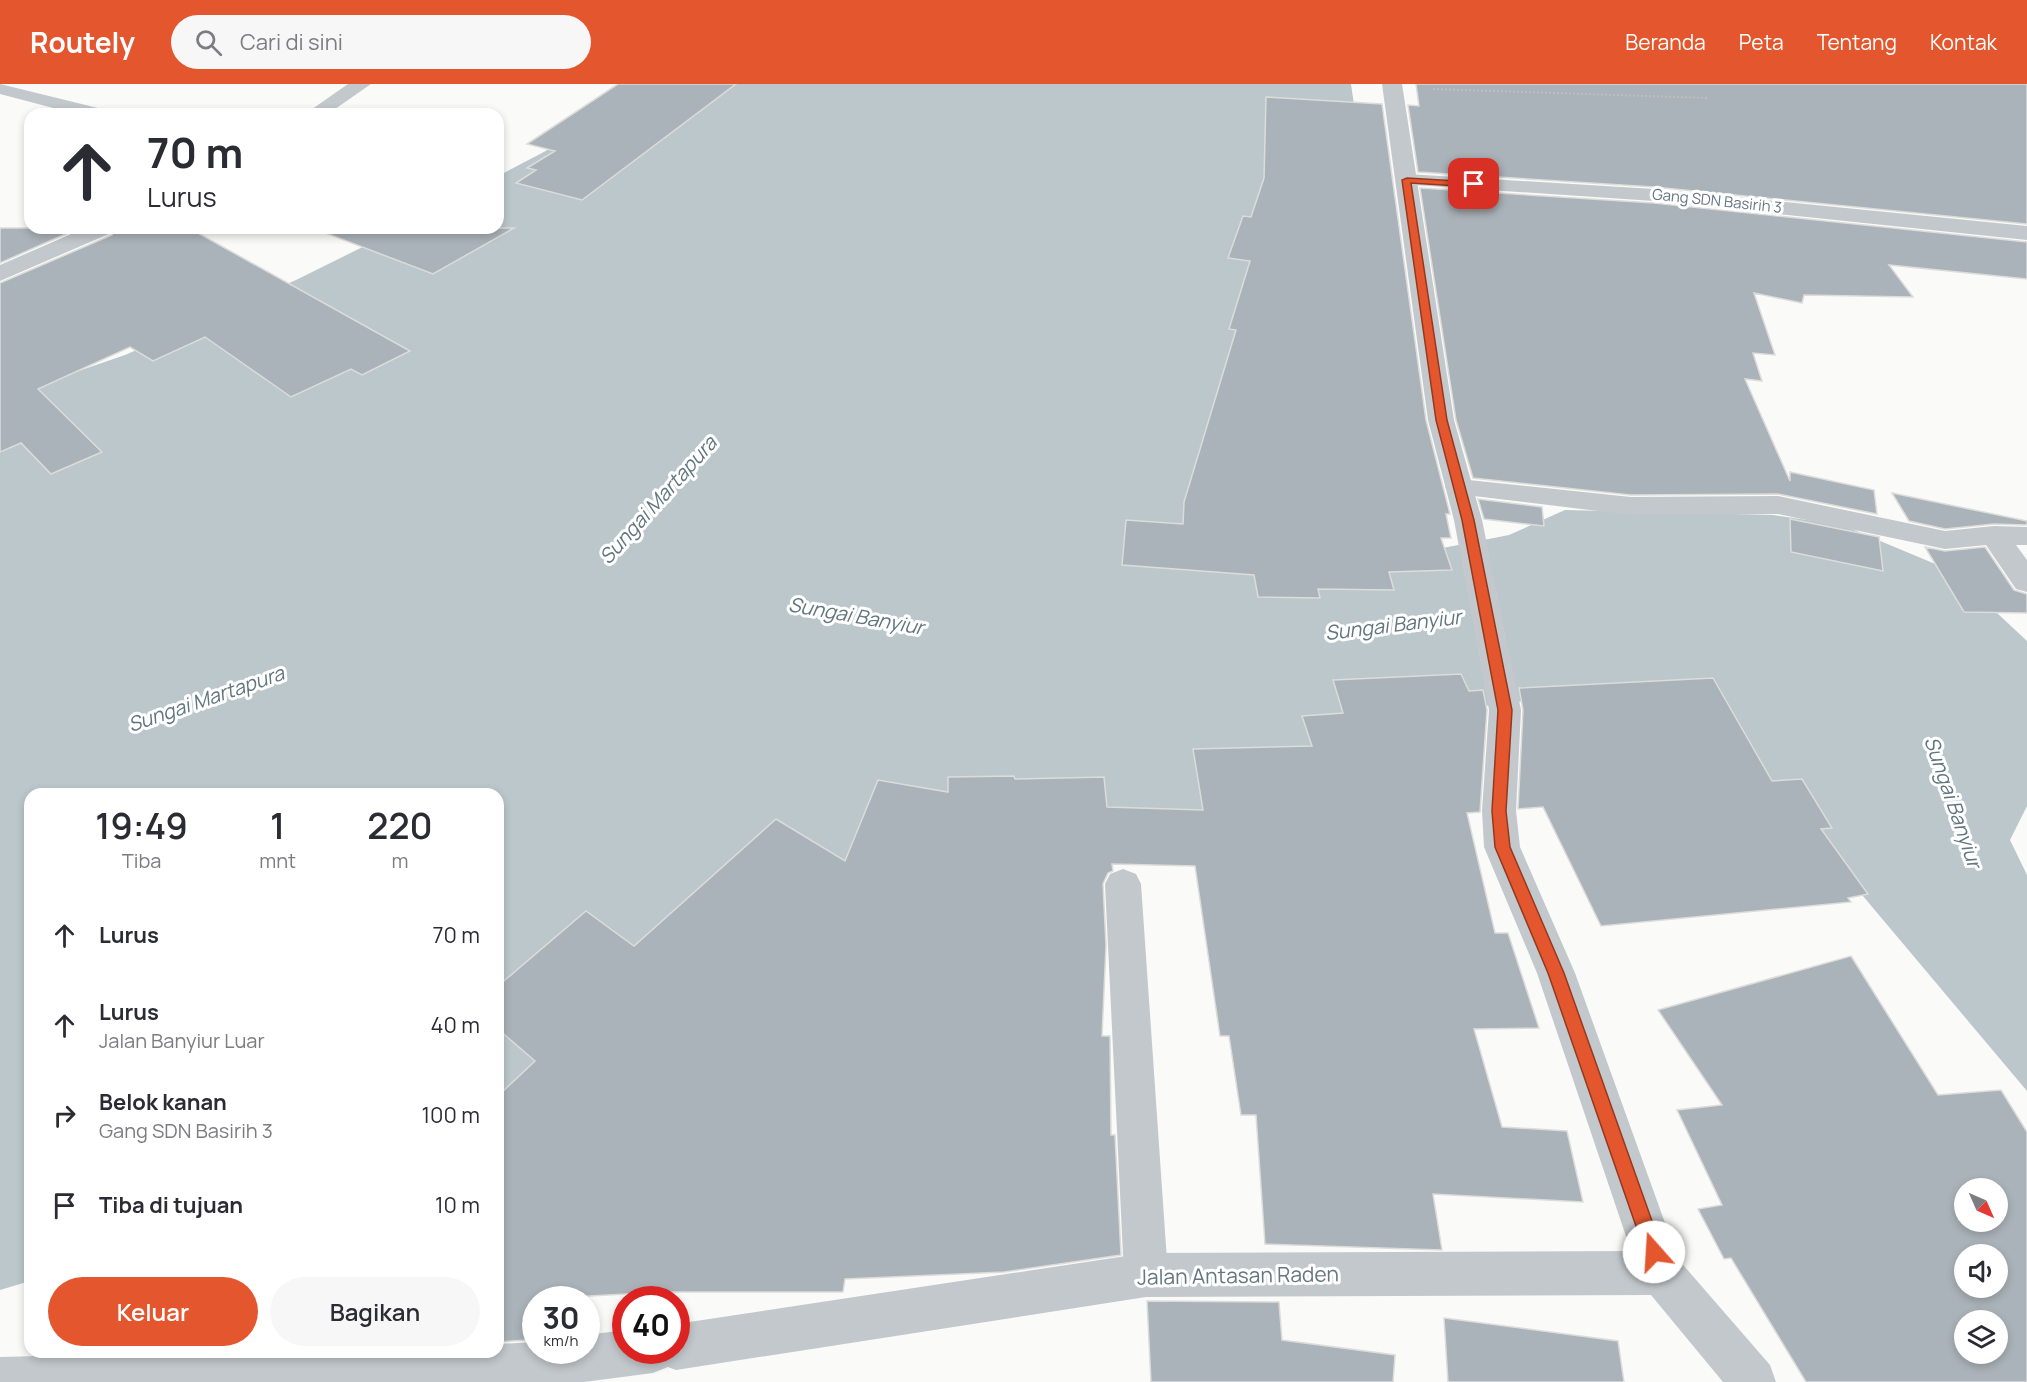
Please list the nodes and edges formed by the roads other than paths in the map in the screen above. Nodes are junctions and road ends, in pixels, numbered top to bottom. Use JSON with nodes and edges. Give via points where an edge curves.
{"nodes":[{"id":1,"x":361,"y":84,"type":"edge"},
{"id":2,"x":1393,"y":87,"type":"edge"},
{"id":3,"x":0,"y":88,"type":"edge"},
{"id":4,"x":76,"y":108,"type":"edge"},
{"id":5,"x":324,"y":108,"type":"edge"},
{"id":6,"x":1407,"y":180,"type":"junction"},
{"id":7,"x":2027,"y":233,"type":"edge"},
{"id":8,"x":90,"y":234,"type":"edge"},
{"id":9,"x":0,"y":274,"type":"edge"},
{"id":10,"x":1459,"y":487,"type":"junction"},
{"id":11,"x":1994,"y":535,"type":"junction"},
{"id":12,"x":2027,"y":536,"type":"edge"},
{"id":13,"x":2027,"y":582,"type":"edge"},
{"id":14,"x":1123,"y":884,"type":"dead end"},
{"id":15,"x":1661,"y":1274,"type":"junction"},
{"id":16,"x":1146,"y":1275,"type":"junction"},
{"id":17,"x":690,"y":1345,"type":"edge"},
{"id":18,"x":612,"y":1355,"type":"edge"},
{"id":19,"x":0,"y":1380,"type":"edge"},
{"id":20,"x":1753,"y":1382,"type":"edge"}],
"edges":[{"from":1,"to":5,"type":"street"},
{"from":2,"to":6,"type":"street"},
{"from":3,"to":4,"type":"street"},
{"from":6,"to":7,"type":"street","name":"Gang SDN Basirih 3","via":[[1654,195]]},
{"from":6,"to":10,"type":"street","via":[[1441,420]]},
{"from":8,"to":9,"type":"street"},
{"from":10,"to":11,"type":"street","via":[[1631,506],[1778,505],[1945,540]]},
{"from":10,"to":15,"type":"street","via":[[1505,710],[1499,811],[1502,847],[1556,973]]},
{"from":11,"to":12,"type":"street"},
{"from":11,"to":13,"type":"street"},
{"from":14,"to":16,"type":"street"},
{"from":15,"to":16,"type":"street","name":"Jalan Antasan Raden"},
{"from":15,"to":20,"type":"street"},
{"from":16,"to":17,"type":"street","name":"Jalan Antasan Raden"},
{"from":18,"to":19,"type":"street","via":[[519,1367]]}]}
